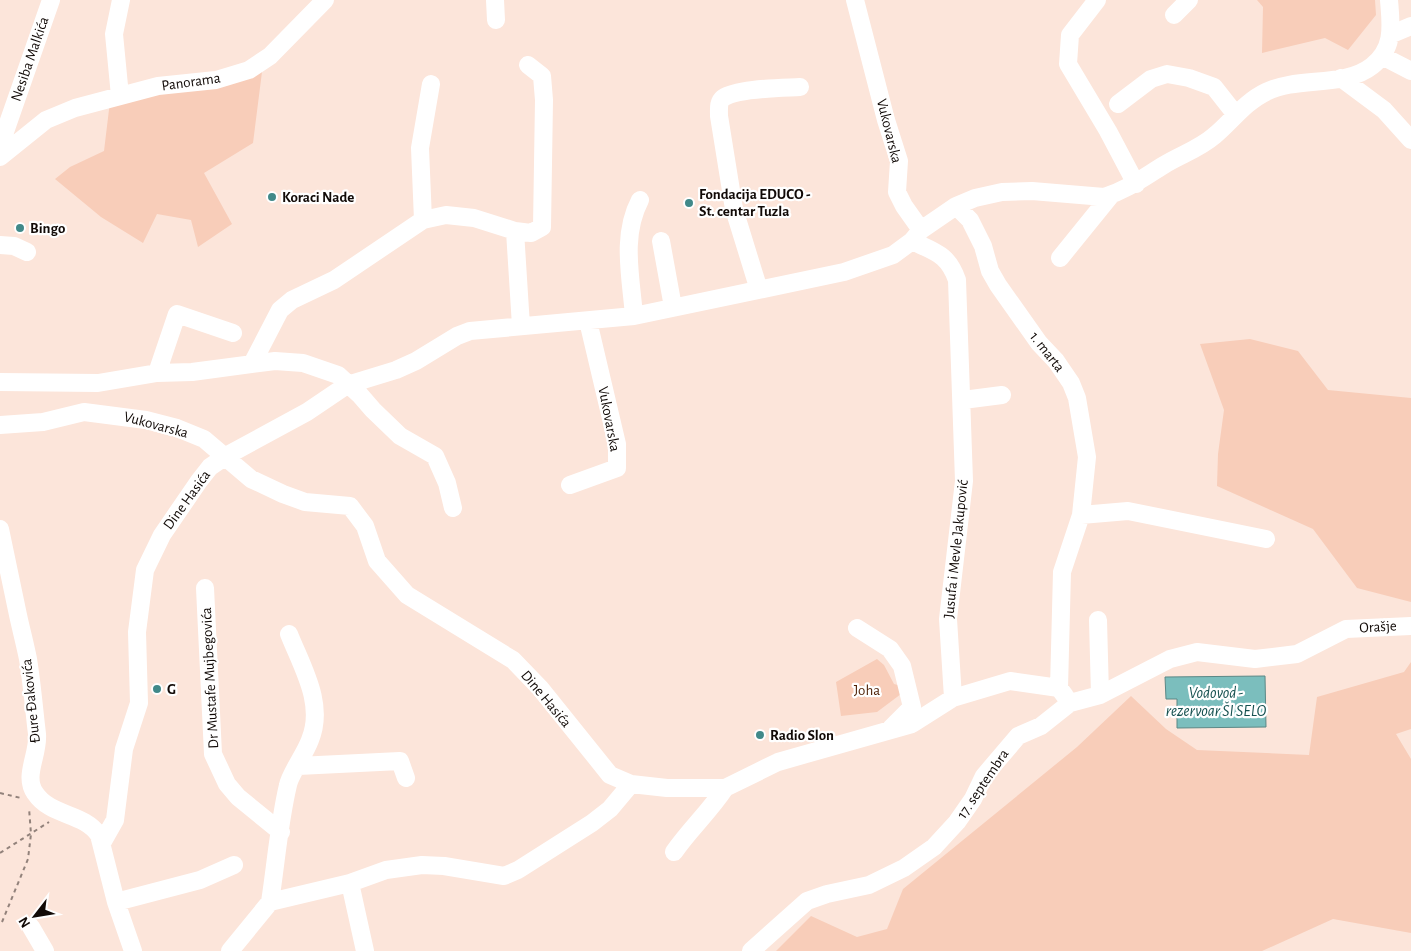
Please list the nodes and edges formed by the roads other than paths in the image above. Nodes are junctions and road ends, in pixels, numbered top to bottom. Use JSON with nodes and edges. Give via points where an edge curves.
{"nodes":[{"id":1,"x":51,"y":0,"type":"edge"},
{"id":2,"x":121,"y":0,"type":"edge"},
{"id":3,"x":325,"y":0,"type":"edge"},
{"id":4,"x":495,"y":0,"type":"edge"},
{"id":5,"x":856,"y":0,"type":"edge"},
{"id":6,"x":1096,"y":0,"type":"edge"},
{"id":7,"x":1189,"y":0,"type":"edge"},
{"id":8,"x":1389,"y":0,"type":"edge"},
{"id":9,"x":1174,"y":15,"type":"dead end"},
{"id":10,"x":496,"y":20,"type":"dead end"},
{"id":11,"x":1411,"y":26,"type":"edge"},
{"id":12,"x":1392,"y":34,"type":"junction"},
{"id":13,"x":1382,"y":56,"type":"junction"},
{"id":14,"x":528,"y":65,"type":"dead end"},
{"id":15,"x":1411,"y":71,"type":"edge"},
{"id":16,"x":1341,"y":78,"type":"junction"},
{"id":17,"x":431,"y":84,"type":"dead end"},
{"id":18,"x":800,"y":86,"type":"dead end"},
{"id":19,"x":120,"y":96,"type":"junction"},
{"id":20,"x":1118,"y":104,"type":"dead end"},
{"id":21,"x":1236,"y":115,"type":"junction"},
{"id":22,"x":1411,"y":140,"type":"edge"},
{"id":23,"x":0,"y":146,"type":"edge"},
{"id":24,"x":0,"y":157,"type":"edge"},
{"id":25,"x":1136,"y":184,"type":"junction"},
{"id":26,"x":1111,"y":195,"type":"junction"},
{"id":27,"x":640,"y":200,"type":"dead end"},
{"id":28,"x":956,"y":206,"type":"junction"},
{"id":29,"x":423,"y":220,"type":"junction"},
{"id":30,"x":515,"y":231,"type":"junction"},
{"id":31,"x":916,"y":236,"type":"junction"},
{"id":32,"x":661,"y":241,"type":"dead end"},
{"id":33,"x":0,"y":245,"type":"edge"},
{"id":34,"x":27,"y":252,"type":"dead end"},
{"id":35,"x":1060,"y":258,"type":"dead end"},
{"id":36,"x":759,"y":290,"type":"junction"},
{"id":37,"x":673,"y":308,"type":"junction"},
{"id":38,"x":634,"y":316,"type":"junction"},
{"id":39,"x":588,"y":321,"type":"junction"},
{"id":40,"x":521,"y":326,"type":"junction"},
{"id":41,"x":233,"y":333,"type":"dead end"},
{"id":42,"x":252,"y":364,"type":"junction"},
{"id":43,"x":157,"y":373,"type":"junction"},
{"id":44,"x":0,"y":382,"type":"edge"},
{"id":45,"x":347,"y":385,"type":"junction"},
{"id":46,"x":1002,"y":395,"type":"dead end"},
{"id":47,"x":963,"y":400,"type":"junction"},
{"id":48,"x":0,"y":425,"type":"edge"},
{"id":49,"x":226,"y":456,"type":"junction"},
{"id":50,"x":570,"y":485,"type":"dead end"},
{"id":51,"x":453,"y":508,"type":"dead end"},
{"id":52,"x":1081,"y":515,"type":"junction"},
{"id":53,"x":0,"y":529,"type":"edge"},
{"id":54,"x":1266,"y":539,"type":"dead end"},
{"id":55,"x":5,"y":570,"type":"edge"},
{"id":56,"x":205,"y":588,"type":"dead end"},
{"id":57,"x":1098,"y":620,"type":"dead end"},
{"id":58,"x":1411,"y":626,"type":"edge"},
{"id":59,"x":857,"y":628,"type":"dead end"},
{"id":60,"x":1346,"y":629,"type":"joint"},
{"id":61,"x":289,"y":634,"type":"dead end"},
{"id":62,"x":1059,"y":688,"type":"junction"},
{"id":63,"x":1100,"y":695,"type":"junction"},
{"id":64,"x":953,"y":698,"type":"junction"},
{"id":65,"x":1070,"y":703,"type":"junction"},
{"id":66,"x":891,"y":729,"type":"junction"},
{"id":67,"x":298,"y":766,"type":"junction"},
{"id":68,"x":406,"y":778,"type":"dead end"},
{"id":69,"x":631,"y":784,"type":"junction"},
{"id":70,"x":725,"y":788,"type":"junction"},
{"id":71,"x":281,"y":832,"type":"junction"},
{"id":72,"x":102,"y":843,"type":"junction"},
{"id":73,"x":674,"y":852,"type":"dead end"},
{"id":74,"x":234,"y":865,"type":"dead end"},
{"id":75,"x":350,"y":883,"type":"junction"},
{"id":76,"x":116,"y":902,"type":"junction"},
{"id":77,"x":270,"y":902,"type":"junction"},
{"id":78,"x":31,"y":927,"type":"dead end"},
{"id":79,"x":44,"y":951,"type":"edge"},
{"id":80,"x":133,"y":951,"type":"edge"},
{"id":81,"x":230,"y":951,"type":"edge"},
{"id":82,"x":365,"y":951,"type":"edge"},
{"id":83,"x":751,"y":951,"type":"edge"}],
"edges":[{"from":1,"to":23,"type":"street","name":"Nesiba Malkića"},
{"from":2,"to":19,"type":"street","via":[[114,34]]},
{"from":3,"to":19,"type":"street","name":"Panorama","via":[[270,56],[249,70],[216,80],[158,86]]},
{"from":4,"to":10,"type":"street"},
{"from":5,"to":31,"type":"street","name":"Vukovarska","via":[[899,161],[897,192]]},
{"from":6,"to":25,"type":"street","via":[[1070,35],[1068,64]]},
{"from":7,"to":9,"type":"street"},
{"from":8,"to":12,"type":"street"},
{"from":11,"to":12,"type":"street"},
{"from":12,"to":13,"type":"street"},
{"from":13,"to":15,"type":"street"},
{"from":13,"to":16,"type":"street","via":[[1363,72],[1351,78]]},
{"from":14,"to":30,"type":"street","via":[[542,76],[544,204],[542,227],[531,233]]},
{"from":16,"to":21,"type":"street","via":[[1276,88],[1254,99]]},
{"from":16,"to":22,"type":"street","via":[[1384,110]]},
{"from":17,"to":29,"type":"street","via":[[420,148]]},
{"from":18,"to":36,"type":"street","via":[[739,93],[724,97],[719,103],[734,209]]},
{"from":19,"to":24,"type":"street","name":"Panorama","via":[[46,120]]},
{"from":20,"to":21,"type":"street","via":[[1151,79],[1167,74],[1214,87]]},
{"from":21,"to":25,"type":"street","via":[[1200,146]]},
{"from":25,"to":26,"type":"street"},
{"from":26,"to":28,"type":"street","via":[[1002,192]]},
{"from":26,"to":35,"type":"street"},
{"from":27,"to":38,"type":"street","via":[[632,215],[628,235]]},
{"from":28,"to":31,"type":"street"},
{"from":28,"to":52,"type":"street","name":"1. marta","via":[[970,220],[998,285],[1071,383],[1077,398],[1087,457]]},
{"from":29,"to":30,"type":"street","via":[[446,215],[474,218]]},
{"from":29,"to":42,"type":"street","via":[[334,280],[280,310]]},
{"from":30,"to":40,"type":"street"},
{"from":31,"to":36,"type":"street","via":[[893,255],[860,268]]},
{"from":31,"to":47,"type":"street","name":"Jusufa i Mevle Jakupović","via":[[948,260],[957,280]]},
{"from":32,"to":37,"type":"street"},
{"from":33,"to":34,"type":"street","via":[[14,246]]},
{"from":36,"to":37,"type":"street"},
{"from":37,"to":38,"type":"street"},
{"from":38,"to":39,"type":"street"},
{"from":39,"to":40,"type":"street"},
{"from":39,"to":50,"type":"street","name":"Vukovarska","via":[[617,444],[617,468]]},
{"from":40,"to":45,"type":"street","via":[[470,331],[396,370]]},
{"from":41,"to":43,"type":"street","via":[[177,314]]},
{"from":42,"to":43,"type":"street"},
{"from":42,"to":45,"type":"street","via":[[303,362],[338,375]]},
{"from":43,"to":44,"type":"street","via":[[98,383]]},
{"from":45,"to":49,"type":"street","via":[[307,412]]},
{"from":45,"to":51,"type":"street","via":[[360,394],[400,436],[435,456],[447,483]]},
{"from":46,"to":47,"type":"street"},
{"from":47,"to":64,"type":"street","name":"Jusufa i Mevle Jakupović","via":[[964,482],[948,619]]},
{"from":48,"to":49,"type":"street","name":"Vukovarska","via":[[43,422],[84,412],[99,412],[177,428],[204,439]]},
{"from":49,"to":69,"type":"street","name":"Dine Hasića","via":[[251,480],[283,494],[305,502],[350,506],[366,526],[377,561],[407,595],[514,660],[610,775]]},
{"from":49,"to":72,"type":"street","name":"Dine Hasića","via":[[210,467],[200,481],[152,550],[145,570],[138,632],[139,703],[124,749],[115,820]]},
{"from":52,"to":54,"type":"street","via":[[1128,511]]},
{"from":52,"to":62,"type":"street","name":"1. marta","via":[[1062,572]]},
{"from":53,"to":55,"type":"street","name":"Đure Đakovića"},
{"from":55,"to":72,"type":"street","name":"Đure Đakovića","via":[[28,658],[37,738],[30,778],[32,796],[93,827]]},
{"from":56,"to":71,"type":"street","name":"Dr Mustafe Mujbegovića","via":[[213,754],[227,784],[238,797]]},
{"from":57,"to":63,"type":"street"},
{"from":58,"to":60,"type":"street","name":"Orašje"},
{"from":59,"to":66,"type":"street","via":[[890,649],[902,666],[912,707]]},
{"from":60,"to":63,"type":"street","name":"17. septembra","via":[[1297,654],[1255,659],[1197,652],[1188,654],[1170,659]]},
{"from":61,"to":67,"type":"street","via":[[315,704],[312,737]]},
{"from":62,"to":64,"type":"street","via":[[1010,681]]},
{"from":62,"to":65,"type":"street"},
{"from":63,"to":65,"type":"street","name":"17. septembra"},
{"from":64,"to":66,"type":"street","via":[[912,724]]},
{"from":65,"to":83,"type":"street","name":"17. septembra","via":[[1041,726],[1018,736],[984,776],[957,822],[934,847],[904,868],[868,885],[807,901]]},
{"from":66,"to":70,"type":"street","via":[[778,762]]},
{"from":67,"to":68,"type":"street","via":[[400,760]]},
{"from":67,"to":71,"type":"street","via":[[289,781]]},
{"from":69,"to":70,"type":"street"},
{"from":69,"to":75,"type":"street","via":[[610,809],[592,823],[504,876],[422,865],[386,870]]},
{"from":70,"to":73,"type":"street","via":[[714,806],[687,833]]},
{"from":71,"to":77,"type":"street"},
{"from":72,"to":76,"type":"street"},
{"from":74,"to":76,"type":"street","via":[[200,880]]},
{"from":75,"to":77,"type":"street"},
{"from":75,"to":82,"type":"street"},
{"from":76,"to":80,"type":"street"},
{"from":77,"to":81,"type":"street"},
{"from":78,"to":79,"type":"street"}]}
